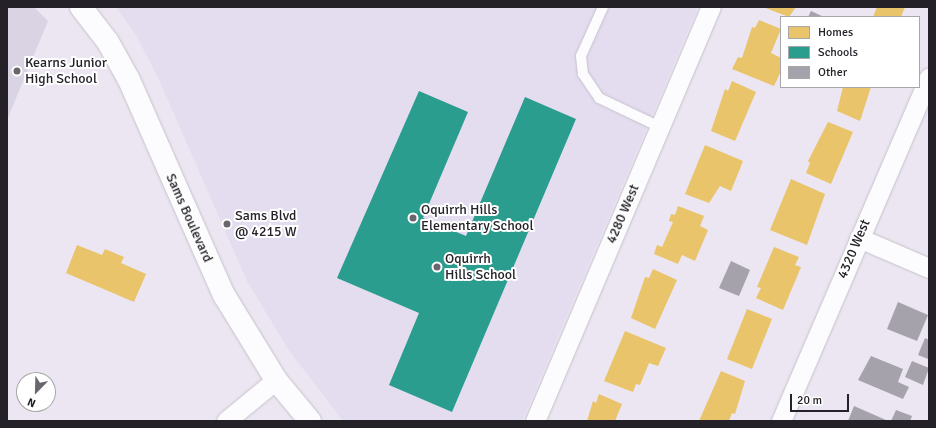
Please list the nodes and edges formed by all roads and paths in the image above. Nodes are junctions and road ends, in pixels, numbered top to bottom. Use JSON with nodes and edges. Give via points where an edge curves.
{"nodes":[{"id":1,"x":81,"y":7,"type":"edge"},
{"id":2,"x":603,"y":7,"type":"edge"},
{"id":3,"x":711,"y":7,"type":"edge"},
{"id":4,"x":929,"y":77,"type":"edge"},
{"id":5,"x":660,"y":127,"type":"junction"},
{"id":6,"x":859,"y":238,"type":"junction"},
{"id":7,"x":929,"y":268,"type":"edge"},
{"id":8,"x":276,"y":380,"type":"junction"},
{"id":9,"x":226,"y":421,"type":"edge"},
{"id":10,"x":310,"y":421,"type":"edge"},
{"id":11,"x":535,"y":421,"type":"edge"},
{"id":12,"x":781,"y":421,"type":"edge"}],
"edges":[{"from":1,"to":8,"type":"street","name":"Sams Boulevard","via":[[108,42],[129,80],[204,255]]},
{"from":2,"to":5,"type":"lane","via":[[582,56],[583,74],[599,98]]},
{"from":3,"to":5,"type":"street","name":"4280 West"},
{"from":4,"to":6,"type":"street","name":"4320 West"},
{"from":5,"to":11,"type":"street","name":"4280 West"},
{"from":6,"to":7,"type":"street"},
{"from":6,"to":12,"type":"street","name":"4320 West"},
{"from":8,"to":9,"type":"street"},
{"from":8,"to":10,"type":"street","name":"Sams Boulevard"}]}
